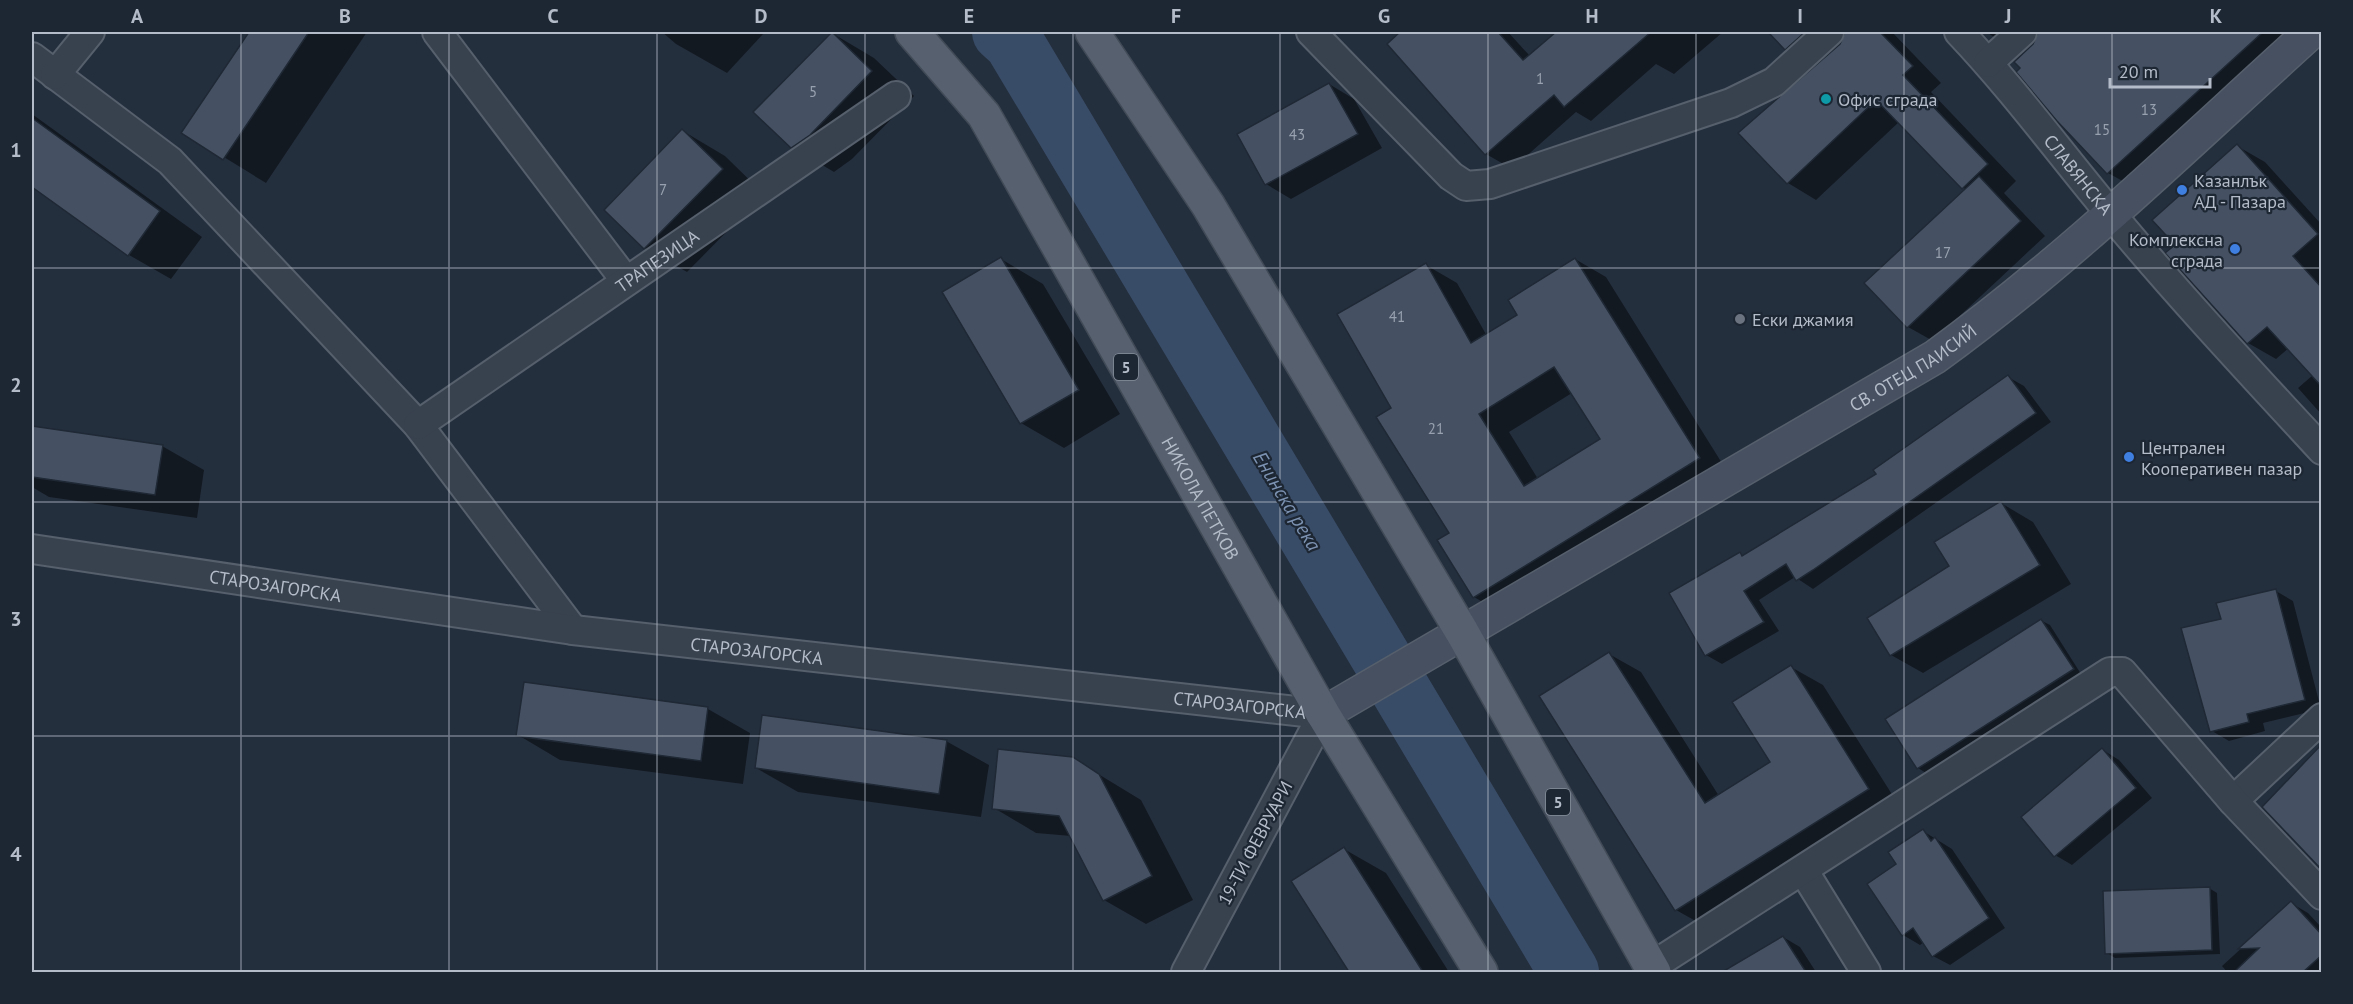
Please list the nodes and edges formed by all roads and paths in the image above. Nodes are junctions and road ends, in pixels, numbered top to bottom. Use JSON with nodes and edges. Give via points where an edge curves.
{"nodes":[{"id":1,"x":90,"y":32,"type":"edge"},
{"id":2,"x":437,"y":32,"type":"edge"},
{"id":3,"x":912,"y":32,"type":"edge"},
{"id":4,"x":1094,"y":32,"type":"edge"},
{"id":5,"x":1311,"y":32,"type":"edge"},
{"id":6,"x":1829,"y":32,"type":"edge"},
{"id":7,"x":1959,"y":32,"type":"edge"},
{"id":8,"x":2022,"y":32,"type":"edge"},
{"id":9,"x":2311,"y":32,"type":"edge"},
{"id":10,"x":32,"y":57,"type":"edge"},
{"id":11,"x":1988,"y":63,"type":"junction"},
{"id":12,"x":55,"y":75,"type":"junction"},
{"id":13,"x":896,"y":96,"type":"dead end"},
{"id":14,"x":2110,"y":213,"type":"junction"},
{"id":15,"x":626,"y":281,"type":"junction"},
{"id":16,"x":418,"y":425,"type":"junction"},
{"id":17,"x":2322,"y":450,"type":"edge"},
{"id":18,"x":32,"y":549,"type":"edge"},
{"id":19,"x":573,"y":630,"type":"junction"},
{"id":20,"x":1451,"y":639,"type":"junction"},
{"id":21,"x":1323,"y":714,"type":"junction"},
{"id":22,"x":2322,"y":718,"type":"edge"},
{"id":23,"x":2233,"y":801,"type":"junction"},
{"id":24,"x":1803,"y":870,"type":"junction"},
{"id":25,"x":2322,"y":895,"type":"edge"},
{"id":26,"x":1653,"y":970,"type":"edge"},
{"id":27,"x":1186,"y":972,"type":"edge"},
{"id":28,"x":1481,"y":972,"type":"edge"},
{"id":29,"x":1866,"y":972,"type":"edge"}],
"edges":[{"from":1,"to":12,"type":"street"},
{"from":2,"to":15,"type":"street"},
{"from":3,"to":21,"type":"main road","name":"НИКОЛА ПЕТКОВ","number":"5","via":[[984,115]]},
{"from":4,"to":20,"type":"main road","number":"5","via":[[1208,205]]},
{"from":5,"to":6,"type":"street","via":[[1451,176],[1466,186],[1490,183],[1731,103],[1774,82]]},
{"from":7,"to":11,"type":"street","name":"СЛАВЯНСКА"},
{"from":8,"to":11,"type":"street"},
{"from":9,"to":14,"type":"street","name":"СВ. ОТЕЦ ПАИСИЙ"},
{"from":10,"to":12,"type":"street"},
{"from":11,"to":14,"type":"street","name":"СЛАВЯНСКА"},
{"from":12,"to":16,"type":"street","via":[[170,161]]},
{"from":13,"to":15,"type":"street","name":"ТРАПЕЗИЦА"},
{"from":14,"to":17,"type":"street","name":"СЛАВЯНСКА"},
{"from":14,"to":20,"type":"street","name":"СВ. ОТЕЦ ПАИСИЙ","via":[[1974,329],[1935,357]]},
{"from":15,"to":16,"type":"street","name":"ТРАПЕЗИЦА"},
{"from":16,"to":19,"type":"street"},
{"from":18,"to":19,"type":"street","name":"СТАРОЗАГОРСКА"},
{"from":19,"to":21,"type":"street","name":"СТАРОЗАГОРСКА"},
{"from":20,"to":21,"type":"street","name":"СТАРОЗАГОРСКА"},
{"from":20,"to":26,"type":"main road","number":"5"},
{"from":21,"to":27,"type":"street","name":"19-ТИ ФЕВРУАРИ"},
{"from":21,"to":28,"type":"main road","name":"НИКОЛА ПЕТКОВ","number":"5"},
{"from":22,"to":23,"type":"street"},
{"from":23,"to":24,"type":"street","via":[[2122,672],[2110,672]]},
{"from":23,"to":25,"type":"street"},
{"from":24,"to":26,"type":"street"},
{"from":24,"to":29,"type":"street"}]}
